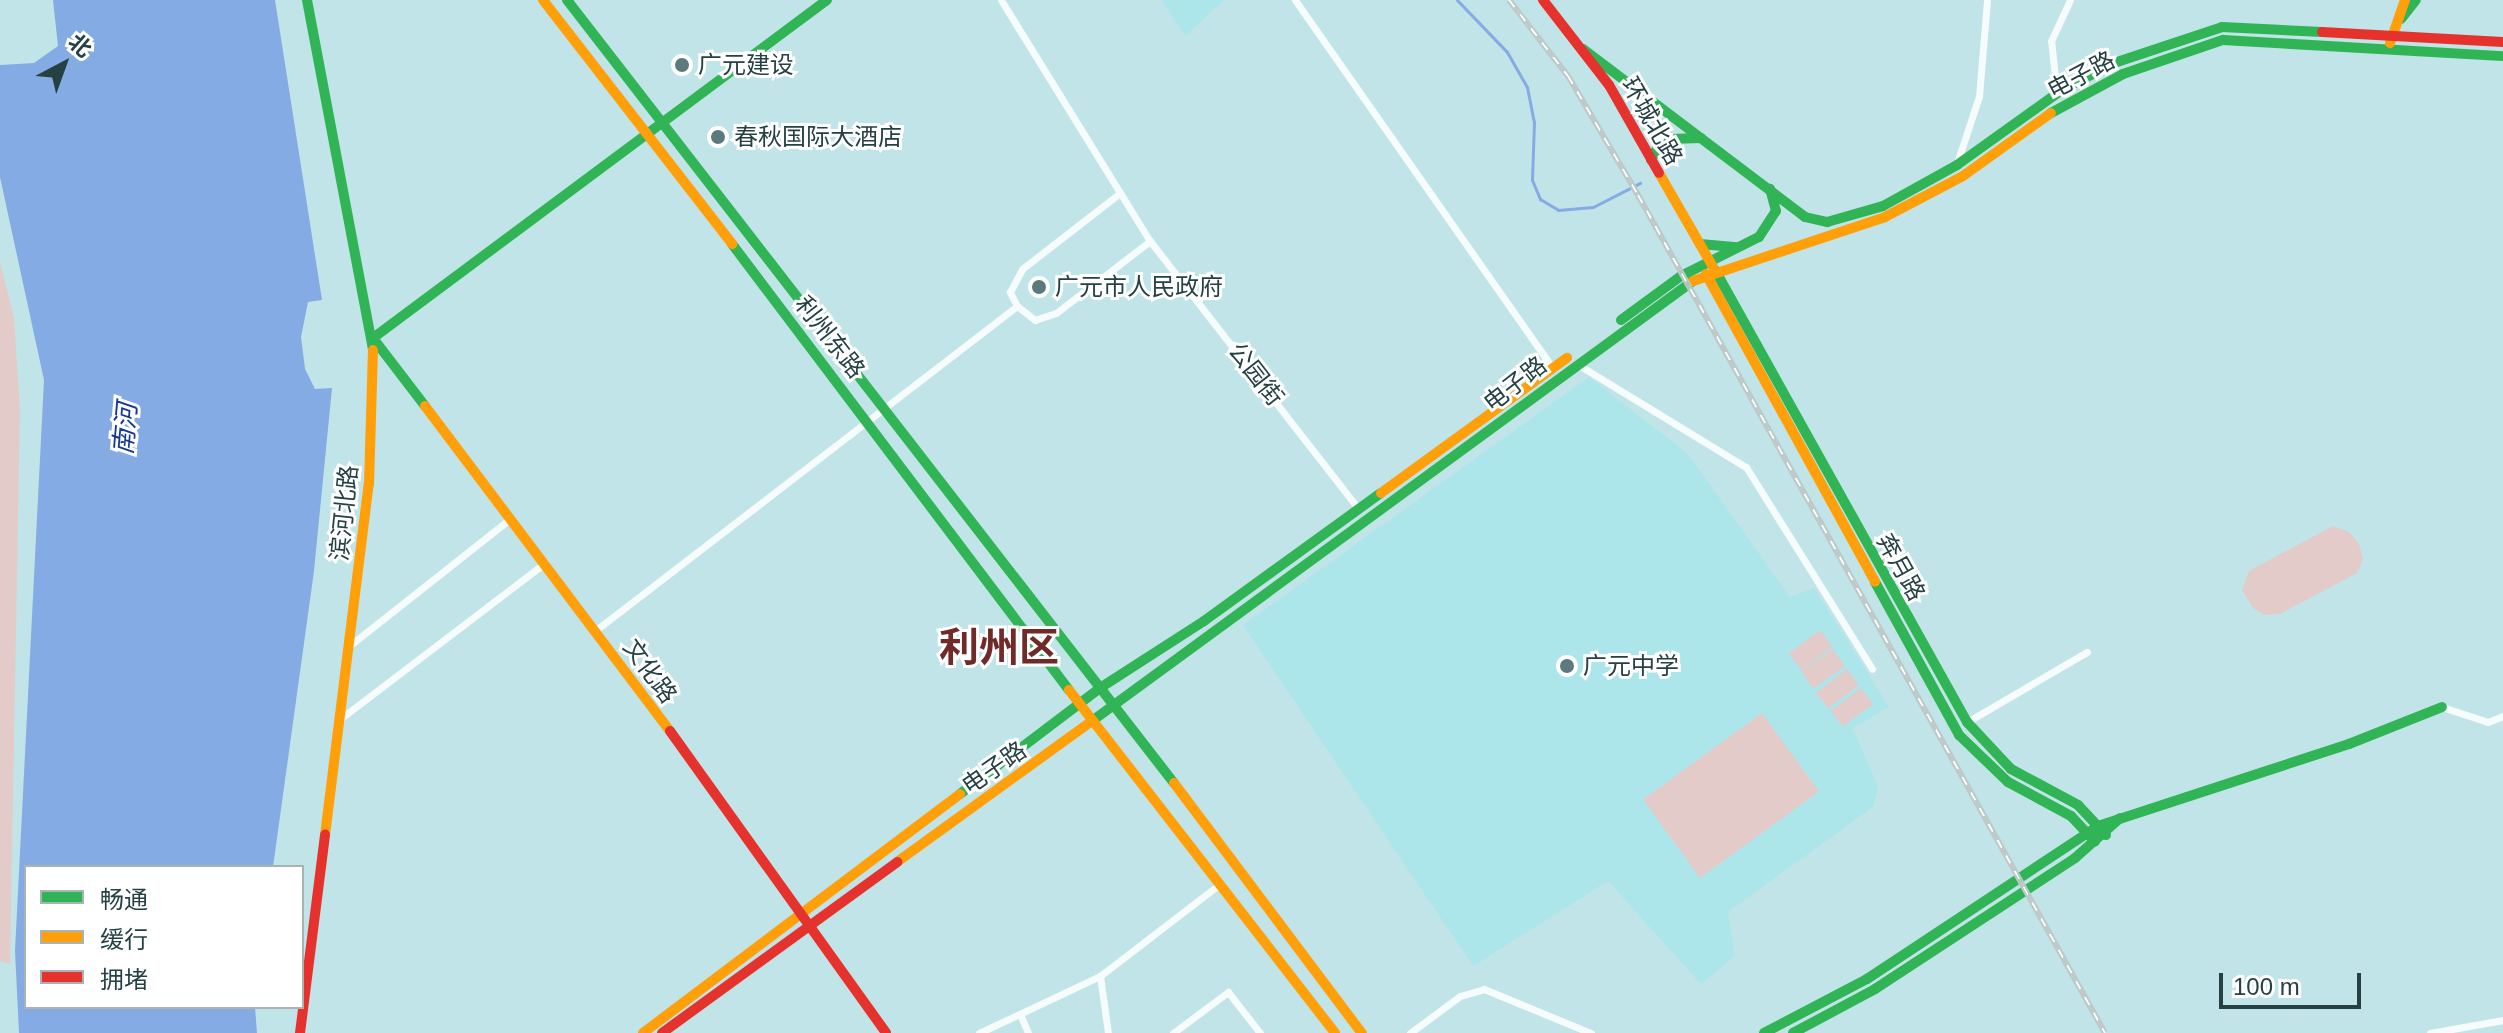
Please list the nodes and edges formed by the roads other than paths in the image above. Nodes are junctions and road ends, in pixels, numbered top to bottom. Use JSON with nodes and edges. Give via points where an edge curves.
{"nodes":[{"id":1,"x":307,"y":0,"type":"edge"},
{"id":2,"x":543,"y":0,"type":"edge"},
{"id":3,"x":567,"y":0,"type":"edge"},
{"id":4,"x":827,"y":0,"type":"edge"},
{"id":5,"x":1001,"y":0,"type":"edge"},
{"id":6,"x":1295,"y":0,"type":"edge"},
{"id":7,"x":1543,"y":0,"type":"edge"},
{"id":8,"x":1987,"y":0,"type":"edge"},
{"id":9,"x":2070,"y":0,"type":"edge"},
{"id":10,"x":2405,"y":0,"type":"edge"},
{"id":11,"x":2416,"y":0,"type":"edge"},
{"id":12,"x":2390,"y":33,"type":"junction"},
{"id":13,"x":2503,"y":42,"type":"edge"},
{"id":14,"x":2390,"y":46,"type":"junction"},
{"id":15,"x":1583,"y":49,"type":"junction"},
{"id":16,"x":2503,"y":56,"type":"edge"},
{"id":17,"x":2063,"y":89,"type":"junction"},
{"id":18,"x":661,"y":125,"type":"junction"},
{"id":19,"x":648,"y":135,"type":"junction"},
{"id":20,"x":1701,"y":138,"type":"junction"},
{"id":21,"x":1651,"y":160,"type":"junction"},
{"id":22,"x":1957,"y":165,"type":"junction"},
{"id":23,"x":1770,"y":189,"type":"junction"},
{"id":24,"x":1120,"y":193,"type":"junction"},
{"id":25,"x":1150,"y":241,"type":"junction"},
{"id":26,"x":1700,"y":244,"type":"junction"},
{"id":27,"x":1746,"y":246,"type":"junction"},
{"id":28,"x":1710,"y":269,"type":"junction"},
{"id":29,"x":1017,"y":306,"type":"junction"},
{"id":30,"x":373,"y":338,"type":"junction"},
{"id":31,"x":1575,"y":363,"type":"junction"},
{"id":32,"x":1553,"y":369,"type":"junction"},
{"id":33,"x":885,"y":408,"type":"junction"},
{"id":34,"x":869,"y":420,"type":"junction"},
{"id":35,"x":1359,"y":509,"type":"junction"},
{"id":36,"x":511,"y":518,"type":"junction"},
{"id":37,"x":545,"y":563,"type":"junction"},
{"id":38,"x":596,"y":630,"type":"junction"},
{"id":39,"x":348,"y":647,"type":"junction"},
{"id":40,"x":2087,"y":652,"type":"dead end"},
{"id":41,"x":1872,"y":669,"type":"dead end"},
{"id":42,"x":1100,"y":688,"type":"junction"},
{"id":43,"x":1078,"y":704,"type":"junction"},
{"id":44,"x":1115,"y":705,"type":"junction"},
{"id":45,"x":2442,"y":707,"type":"joint"},
{"id":46,"x":2503,"y":716,"type":"edge"},
{"id":47,"x":339,"y":720,"type":"junction"},
{"id":48,"x":1967,"y":722,"type":"junction"},
{"id":49,"x":1092,"y":723,"type":"junction"},
{"id":50,"x":2124,"y":814,"type":"junction"},
{"id":51,"x":2098,"y":826,"type":"junction"},
{"id":52,"x":2106,"y":835,"type":"junction"},
{"id":53,"x":2091,"y":838,"type":"junction"},
{"id":54,"x":1222,"y":883,"type":"junction"},
{"id":55,"x":804,"y":920,"type":"junction"},
{"id":56,"x":1100,"y":976,"type":"junction"},
{"id":57,"x":304,"y":1001,"type":"edge"},
{"id":58,"x":303,"y":1009,"type":"edge"},
{"id":59,"x":1020,"y":1014,"type":"junction"},
{"id":60,"x":2503,"y":1020,"type":"edge"},
{"id":61,"x":300,"y":1033,"type":"edge"},
{"id":62,"x":643,"y":1033,"type":"edge"},
{"id":63,"x":662,"y":1033,"type":"edge"},
{"id":64,"x":886,"y":1033,"type":"edge"},
{"id":65,"x":979,"y":1033,"type":"edge"},
{"id":66,"x":1028,"y":1033,"type":"edge"},
{"id":67,"x":1108,"y":1033,"type":"edge"},
{"id":68,"x":1173,"y":1033,"type":"edge"},
{"id":69,"x":1260,"y":1033,"type":"edge"},
{"id":70,"x":1335,"y":1033,"type":"edge"},
{"id":71,"x":1362,"y":1033,"type":"edge"},
{"id":72,"x":1410,"y":1033,"type":"edge"},
{"id":73,"x":1591,"y":1033,"type":"edge"},
{"id":74,"x":1764,"y":1033,"type":"edge"},
{"id":75,"x":1793,"y":1033,"type":"edge"},
{"id":76,"x":2430,"y":1033,"type":"edge"}],
"edges":[{"from":1,"to":30,"type":"main road","name":"滨河北路"},
{"from":2,"to":19,"type":"main road","name":"利州东路"},
{"from":3,"to":18,"type":"main road","name":"利州东路"},
{"from":4,"to":18,"type":"main road"},
{"from":5,"to":24,"type":"street"},
{"from":6,"to":32,"type":"street"},
{"from":7,"to":15,"type":"main road","name":"环城北路"},
{"from":8,"to":22,"type":"street","via":[[1979,96]]},
{"from":9,"to":17,"type":"street","via":[[2051,41],[2055,77]]},
{"from":10,"to":12,"type":"main road"},
{"from":11,"to":12,"type":"main road"},
{"from":12,"to":13,"type":"main road","name":"电子路"},
{"from":12,"to":14,"type":"main road"},
{"from":12,"to":17,"type":"main road","name":"电子路","via":[[2222,27],[2117,62]]},
{"from":14,"to":16,"type":"main road","name":"电子路"},
{"from":14,"to":28,"type":"main road","name":"电子路","via":[[2223,40],[2123,74],[2072,98],[1963,176],[1885,217]]},
{"from":15,"to":20,"type":"main road","name":"电子路"},
{"from":15,"to":21,"type":"main road","name":"环城北路"},
{"from":17,"to":22,"type":"main road","name":"电子路"},
{"from":18,"to":19,"type":"main road"},
{"from":18,"to":33,"type":"main road","name":"利州东路"},
{"from":19,"to":30,"type":"main road"},
{"from":19,"to":34,"type":"main road","name":"利州东路"},
{"from":20,"to":21,"type":"main road","via":[[1670,139],[1658,146]]},
{"from":20,"to":23,"type":"main road","name":"电子路"},
{"from":21,"to":26,"type":"main road","name":"环城北路"},
{"from":22,"to":23,"type":"main road","name":"电子路","via":[[1883,206],[1827,222],[1805,217]]},
{"from":23,"to":27,"type":"main road","via":[[1776,211],[1771,225]]},
{"from":24,"to":25,"type":"street","name":"公园街"},
{"from":24,"to":29,"type":"street","via":[[1022,269],[1010,292]]},
{"from":25,"to":29,"type":"street","via":[[1056,313],[1035,320]]},
{"from":25,"to":35,"type":"street","name":"公园街"},
{"from":26,"to":27,"type":"main road"},
{"from":26,"to":28,"type":"main road","name":"环城北路"},
{"from":27,"to":28,"type":"main road"},
{"from":28,"to":31,"type":"main road","name":"电子路"},
{"from":28,"to":32,"type":"main road","name":"电子路","via":[[1681,276]]},
{"from":28,"to":48,"type":"main road","name":"奔月路"},
{"from":28,"to":53,"type":"main road","via":[[1959,735],[2008,782],[2071,816]]},
{"from":29,"to":33,"type":"street"},
{"from":30,"to":36,"type":"main road","name":"文化路"},
{"from":30,"to":39,"type":"main road","name":"滨河北路","via":[[369,484]]},
{"from":31,"to":41,"type":"street","via":[[1746,467]]},
{"from":31,"to":44,"type":"main road","name":"电子路"},
{"from":32,"to":35,"type":"main road","name":"电子路"},
{"from":33,"to":34,"type":"street"},
{"from":33,"to":42,"type":"main road","name":"利州东路"},
{"from":34,"to":38,"type":"street"},
{"from":34,"to":43,"type":"main road","name":"利州东路"},
{"from":35,"to":42,"type":"main road","name":"电子路"},
{"from":36,"to":37,"type":"main road","name":"文化路"},
{"from":36,"to":39,"type":"street"},
{"from":37,"to":38,"type":"main road","name":"文化路"},
{"from":37,"to":47,"type":"street"},
{"from":38,"to":55,"type":"main road","name":"文化路"},
{"from":39,"to":47,"type":"main road","name":"滨河北路"},
{"from":40,"to":48,"type":"street"},
{"from":42,"to":43,"type":"main road","name":"电子路"},
{"from":42,"to":44,"type":"main road","name":"利州东路"},
{"from":43,"to":49,"type":"main road","name":"利州东路"},
{"from":43,"to":55,"type":"main road","name":"电子路"},
{"from":44,"to":49,"type":"main road","name":"电子路"},
{"from":44,"to":71,"type":"main road","name":"利州东路"},
{"from":45,"to":46,"type":"street","via":[[2488,722]]},
{"from":45,"to":50,"type":"main road","via":[[2349,744]]},
{"from":47,"to":57,"type":"main road","name":"滨河北路"},
{"from":48,"to":51,"type":"main road","name":"奔月路","via":[[2011,769],[2078,805]]},
{"from":49,"to":54,"type":"main road","name":"利州东路"},
{"from":49,"to":55,"type":"main road","name":"电子路"},
{"from":50,"to":51,"type":"main road"},
{"from":50,"to":52,"type":"main road"},
{"from":51,"to":52,"type":"main road","name":"奔月路"},
{"from":51,"to":53,"type":"main road"},
{"from":52,"to":53,"type":"main road"},
{"from":53,"to":74,"type":"main road","via":[[2069,847],[1867,979]]},
{"from":53,"to":75,"type":"main road","via":[[2075,858],[1875,989]]},
{"from":54,"to":56,"type":"street"},
{"from":54,"to":70,"type":"main road","name":"利州东路"},
{"from":55,"to":62,"type":"main road","name":"电子路"},
{"from":55,"to":63,"type":"main road","name":"电子路"},
{"from":55,"to":64,"type":"main road","name":"文化路"},
{"from":56,"to":59,"type":"street"},
{"from":56,"to":67,"type":"street"},
{"from":58,"to":61,"type":"main road","name":"滨河北路"},
{"from":59,"to":65,"type":"street"},
{"from":59,"to":66,"type":"street"},
{"from":60,"to":76,"type":"street"},
{"from":68,"to":69,"type":"street","via":[[1228,992]]},
{"from":72,"to":73,"type":"street","via":[[1460,996],[1484,989]]}]}
